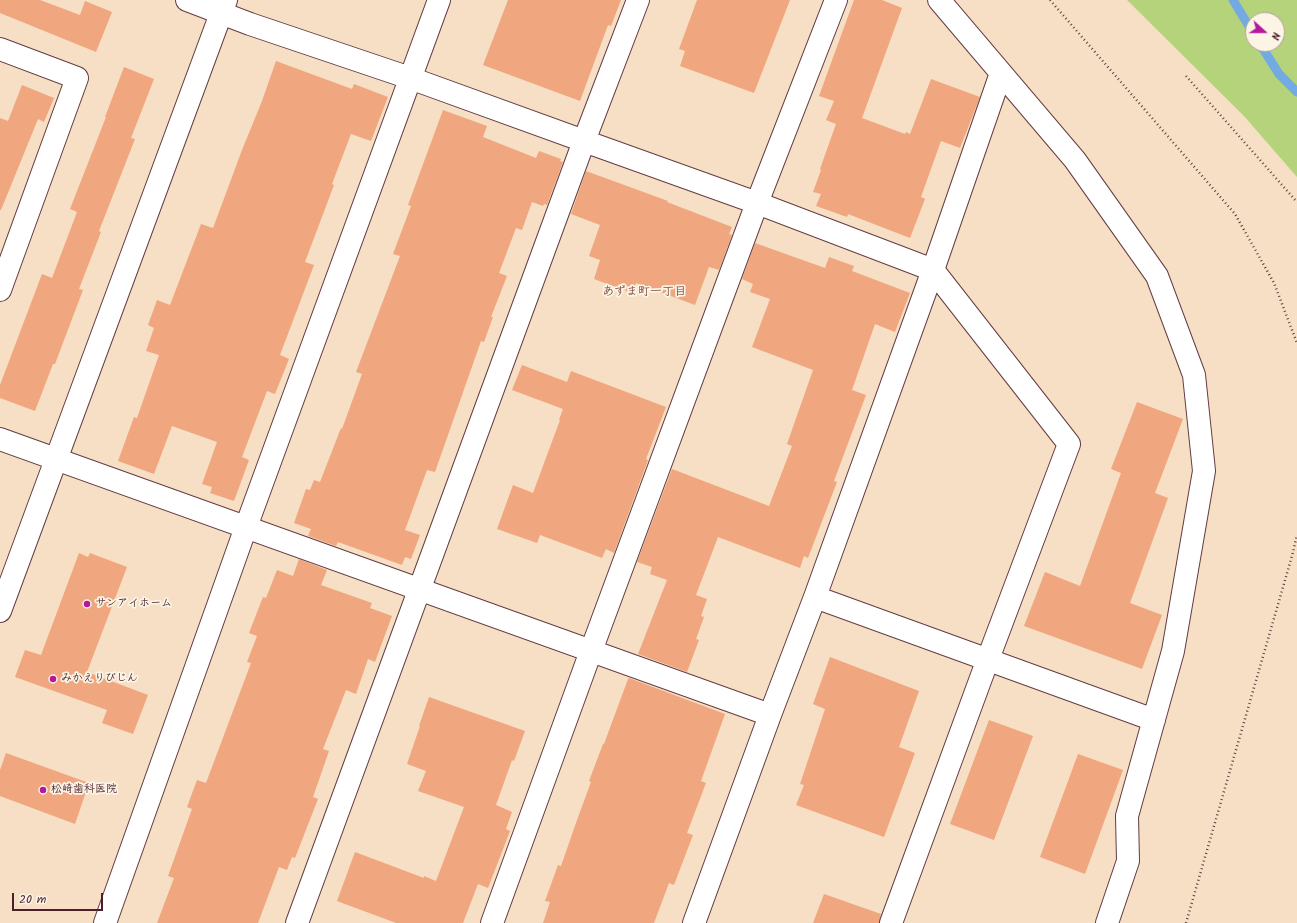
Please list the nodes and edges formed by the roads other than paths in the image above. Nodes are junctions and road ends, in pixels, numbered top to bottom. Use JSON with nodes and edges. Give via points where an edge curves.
{"nodes":[{"id":1,"x":187,"y":0,"type":"edge"},
{"id":2,"x":439,"y":0,"type":"edge"},
{"id":3,"x":638,"y":0,"type":"edge"},
{"id":4,"x":836,"y":0,"type":"edge"},
{"id":5,"x":939,"y":0,"type":"edge"},
{"id":6,"x":224,"y":6,"type":"edge"},
{"id":7,"x":0,"y":49,"type":"edge"},
{"id":8,"x":1001,"y":73,"type":"junction"},
{"id":9,"x":410,"y":78,"type":"junction"},
{"id":10,"x":584,"y":141,"type":"junction"},
{"id":11,"x":757,"y":203,"type":"junction"},
{"id":12,"x":933,"y":270,"type":"junction"},
{"id":13,"x":0,"y":290,"type":"edge"},
{"id":14,"x":0,"y":439,"type":"edge"},
{"id":15,"x":57,"y":460,"type":"junction"},
{"id":16,"x":246,"y":527,"type":"junction"},
{"id":17,"x":419,"y":589,"type":"junction"},
{"id":18,"x":814,"y":597,"type":"junction"},
{"id":19,"x":0,"y":611,"type":"edge"},
{"id":20,"x":591,"y":651,"type":"junction"},
{"id":21,"x":988,"y":659,"type":"junction"},
{"id":22,"x":770,"y":715,"type":"junction"},
{"id":23,"x":1154,"y":720,"type":"junction"},
{"id":24,"x":104,"y":923,"type":"edge"},
{"id":25,"x":297,"y":923,"type":"edge"},
{"id":26,"x":492,"y":923,"type":"edge"},
{"id":27,"x":694,"y":923,"type":"edge"},
{"id":28,"x":891,"y":923,"type":"edge"},
{"id":29,"x":1107,"y":923,"type":"edge"}],
"edges":[{"from":1,"to":6,"type":"street"},
{"from":2,"to":9,"type":"street"},
{"from":3,"to":10,"type":"street"},
{"from":4,"to":11,"type":"street"},
{"from":5,"to":8,"type":"street"},
{"from":6,"to":9,"type":"street","via":[[250,24]]},
{"from":6,"to":15,"type":"street"},
{"from":7,"to":13,"type":"street","via":[[77,78]]},
{"from":8,"to":12,"type":"street"},
{"from":8,"to":23,"type":"street","via":[[1075,160],[1157,276],[1194,374],[1204,471],[1173,651]]},
{"from":9,"to":10,"type":"street"},
{"from":9,"to":16,"type":"street"},
{"from":10,"to":11,"type":"street"},
{"from":10,"to":17,"type":"street"},
{"from":11,"to":12,"type":"street"},
{"from":11,"to":20,"type":"street"},
{"from":12,"to":18,"type":"street"},
{"from":12,"to":21,"type":"street","via":[[1069,444]]},
{"from":14,"to":15,"type":"street"},
{"from":15,"to":16,"type":"street"},
{"from":15,"to":19,"type":"street"},
{"from":16,"to":17,"type":"street"},
{"from":16,"to":24,"type":"street"},
{"from":17,"to":20,"type":"street"},
{"from":17,"to":25,"type":"street"},
{"from":18,"to":21,"type":"street"},
{"from":18,"to":22,"type":"street"},
{"from":20,"to":22,"type":"street"},
{"from":20,"to":26,"type":"street"},
{"from":21,"to":23,"type":"street"},
{"from":21,"to":28,"type":"street"},
{"from":22,"to":27,"type":"street"},
{"from":23,"to":29,"type":"street","via":[[1127,816],[1128,861]]}]}
